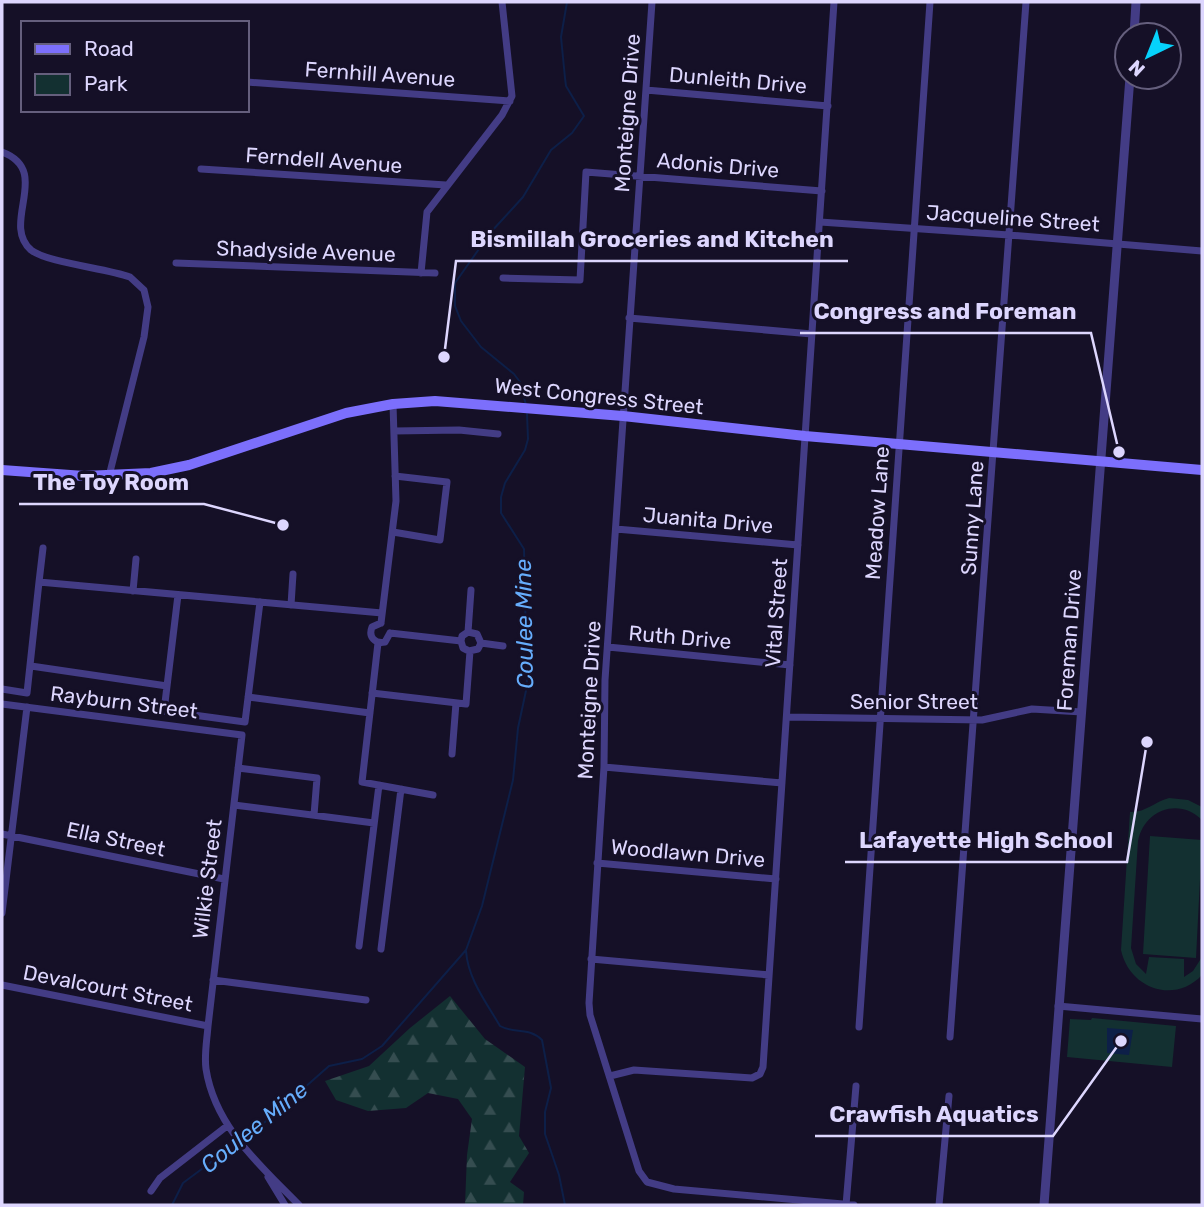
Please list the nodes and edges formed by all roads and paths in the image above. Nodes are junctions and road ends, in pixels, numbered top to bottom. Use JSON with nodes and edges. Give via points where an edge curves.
{"nodes":[{"id":1,"x":502,"y":2,"type":"edge"},
{"id":2,"x":652,"y":2,"type":"edge"},
{"id":3,"x":834,"y":2,"type":"edge"},
{"id":4,"x":930,"y":2,"type":"edge"},
{"id":5,"x":1026,"y":2,"type":"edge"},
{"id":6,"x":1136,"y":2,"type":"edge"},
{"id":7,"x":1134,"y":21,"type":"edge"},
{"id":8,"x":248,"y":82,"type":"edge"},
{"id":9,"x":646,"y":90,"type":"junction"},
{"id":10,"x":1129,"y":91,"type":"edge"},
{"id":11,"x":510,"y":101,"type":"junction"},
{"id":12,"x":828,"y":106,"type":"junction"},
{"id":13,"x":2,"y":152,"type":"edge"},
{"id":14,"x":201,"y":169,"type":"dead end"},
{"id":15,"x":640,"y":176,"type":"junction"},
{"id":16,"x":446,"y":185,"type":"junction"},
{"id":17,"x":822,"y":191,"type":"junction"},
{"id":18,"x":820,"y":222,"type":"junction"},
{"id":19,"x":915,"y":228,"type":"junction"},
{"id":20,"x":1009,"y":235,"type":"junction"},
{"id":21,"x":1117,"y":244,"type":"junction"},
{"id":22,"x":1202,"y":251,"type":"edge"},
{"id":23,"x":176,"y":263,"type":"dead end"},
{"id":24,"x":421,"y":272,"type":"junction"},
{"id":25,"x":435,"y":273,"type":"dead end"},
{"id":26,"x":503,"y":278,"type":"dead end"},
{"id":27,"x":629,"y":317,"type":"junction"},
{"id":28,"x":812,"y":334,"type":"junction"},
{"id":29,"x":393,"y":404,"type":"junction"},
{"id":30,"x":623,"y":416,"type":"junction"},
{"id":31,"x":394,"y":431,"type":"junction"},
{"id":32,"x":498,"y":434,"type":"dead end"},
{"id":33,"x":805,"y":436,"type":"junction"},
{"id":34,"x":899,"y":444,"type":"junction"},
{"id":35,"x":994,"y":453,"type":"junction"},
{"id":36,"x":1100,"y":460,"type":"junction"},
{"id":37,"x":2,"y":470,"type":"edge"},
{"id":38,"x":1202,"y":470,"type":"edge"},
{"id":39,"x":109,"y":476,"type":"junction"},
{"id":40,"x":396,"y":476,"type":"junction"},
{"id":41,"x":616,"y":529,"type":"junction"},
{"id":42,"x":393,"y":532,"type":"junction"},
{"id":43,"x":798,"y":545,"type":"junction"},
{"id":44,"x":43,"y":548,"type":"dead end"},
{"id":45,"x":136,"y":559,"type":"dead end"},
{"id":46,"x":293,"y":574,"type":"dead end"},
{"id":47,"x":38,"y":582,"type":"junction"},
{"id":48,"x":133,"y":590,"type":"junction"},
{"id":49,"x":471,"y":590,"type":"dead end"},
{"id":50,"x":178,"y":595,"type":"junction"},
{"id":51,"x":260,"y":602,"type":"junction"},
{"id":52,"x":291,"y":605,"type":"junction"},
{"id":53,"x":382,"y":613,"type":"junction"},
{"id":54,"x":381,"y":623,"type":"junction"},
{"id":55,"x":468,"y":632,"type":"junction"},
{"id":56,"x":390,"y":633,"type":"junction"},
{"id":57,"x":461,"y":641,"type":"junction"},
{"id":58,"x":378,"y":643,"type":"junction"},
{"id":59,"x":481,"y":643,"type":"junction"},
{"id":60,"x":503,"y":646,"type":"dead end"},
{"id":61,"x":608,"y":647,"type":"junction"},
{"id":62,"x":470,"y":651,"type":"junction"},
{"id":63,"x":790,"y":665,"type":"junction"},
{"id":64,"x":31,"y":666,"type":"junction"},
{"id":65,"x":167,"y":686,"type":"junction"},
{"id":66,"x":2,"y":689,"type":"edge"},
{"id":67,"x":372,"y":693,"type":"junction"},
{"id":68,"x":248,"y":697,"type":"junction"},
{"id":69,"x":456,"y":703,"type":"junction"},
{"id":70,"x":2,"y":704,"type":"edge"},
{"id":71,"x":27,"y":707,"type":"junction"},
{"id":72,"x":164,"y":711,"type":"junction"},
{"id":73,"x":1082,"y":712,"type":"junction"},
{"id":74,"x":370,"y":713,"type":"junction"},
{"id":75,"x":210,"y":717,"type":"junction"},
{"id":76,"x":787,"y":717,"type":"junction"},
{"id":77,"x":881,"y":719,"type":"junction"},
{"id":78,"x":975,"y":720,"type":"junction"},
{"id":79,"x":162,"y":725,"type":"junction"},
{"id":80,"x":208,"y":731,"type":"junction"},
{"id":81,"x":242,"y":735,"type":"joint"},
{"id":82,"x":452,"y":754,"type":"dead end"},
{"id":83,"x":604,"y":767,"type":"junction"},
{"id":84,"x":238,"y":768,"type":"junction"},
{"id":85,"x":782,"y":783,"type":"junction"},
{"id":86,"x":379,"y":785,"type":"junction"},
{"id":87,"x":401,"y":789,"type":"junction"},
{"id":88,"x":433,"y":795,"type":"dead end"},
{"id":89,"x":234,"y":805,"type":"junction"},
{"id":90,"x":314,"y":815,"type":"junction"},
{"id":91,"x":374,"y":823,"type":"junction"},
{"id":92,"x":2,"y":834,"type":"edge"},
{"id":93,"x":11,"y":836,"type":"junction"},
{"id":94,"x":597,"y":863,"type":"junction"},
{"id":95,"x":224,"y":879,"type":"junction"},
{"id":96,"x":776,"y":879,"type":"junction"},
{"id":97,"x":2,"y":913,"type":"edge"},
{"id":98,"x":359,"y":946,"type":"dead end"},
{"id":99,"x":381,"y":949,"type":"dead end"},
{"id":100,"x":591,"y":958,"type":"junction"},
{"id":101,"x":769,"y":975,"type":"junction"},
{"id":102,"x":213,"y":980,"type":"junction"},
{"id":103,"x":2,"y":985,"type":"edge"},
{"id":104,"x":366,"y":1000,"type":"dead end"},
{"id":105,"x":1058,"y":1006,"type":"junction"},
{"id":106,"x":1202,"y":1019,"type":"edge"},
{"id":107,"x":208,"y":1026,"type":"junction"},
{"id":108,"x":859,"y":1027,"type":"dead end"},
{"id":109,"x":950,"y":1037,"type":"dead end"},
{"id":110,"x":610,"y":1076,"type":"junction"},
{"id":111,"x":856,"y":1086,"type":"dead end"},
{"id":112,"x":949,"y":1096,"type":"dead end"},
{"id":113,"x":230,"y":1129,"type":"junction"},
{"id":114,"x":266,"y":1173,"type":"junction"},
{"id":115,"x":151,"y":1191,"type":"dead end"},
{"id":116,"x":285,"y":1205,"type":"edge"},
{"id":117,"x":299,"y":1205,"type":"edge"},
{"id":118,"x":846,"y":1205,"type":"edge"},
{"id":119,"x":854,"y":1205,"type":"edge"},
{"id":120,"x":939,"y":1205,"type":"edge"},
{"id":121,"x":1044,"y":1205,"type":"edge"}],
"edges":[{"from":1,"to":11,"type":"street"},
{"from":2,"to":9,"type":"street","name":"Monteigne Drive"},
{"from":3,"to":12,"type":"street","name":"Vital Street"},
{"from":4,"to":19,"type":"street","name":"Meadow Lane"},
{"from":5,"to":20,"type":"street","name":"Sunny Lane"},
{"from":6,"to":7,"type":"street"},
{"from":8,"to":11,"type":"street","name":"Fernhill Avenue"},
{"from":9,"to":12,"type":"street","name":"Dunleith Drive"},
{"from":9,"to":15,"type":"street","name":"Monteigne Drive"},
{"from":10,"to":21,"type":"street","name":"Foreman Drive"},
{"from":11,"to":16,"type":"street"},
{"from":12,"to":17,"type":"street","name":"Vital Street"},
{"from":13,"to":39,"type":"street","via":[[16,161],[24,175],[18,223],[26,246],[43,256],[130,277],[146,295],[144,337]]},
{"from":14,"to":16,"type":"street","name":"Ferndell Avenue"},
{"from":15,"to":17,"type":"street","name":"Adonis Drive"},
{"from":15,"to":26,"type":"street","name":"Adonis Drive","via":[[586,172],[580,280]]},
{"from":15,"to":27,"type":"street","name":"Monteigne Drive"},
{"from":16,"to":24,"type":"street","via":[[425,218]]},
{"from":17,"to":18,"type":"street","name":"Vital Street"},
{"from":18,"to":19,"type":"street","name":"Jacqueline Street"},
{"from":18,"to":28,"type":"street","name":"Vital Street"},
{"from":19,"to":20,"type":"street","name":"Jacqueline Street"},
{"from":19,"to":34,"type":"street","name":"Meadow Lane"},
{"from":20,"to":21,"type":"street","name":"Jacqueline Street"},
{"from":20,"to":35,"type":"street","name":"Sunny Lane"},
{"from":21,"to":22,"type":"street","name":"Jacqueline Street"},
{"from":21,"to":36,"type":"street","name":"Foreman Drive"},
{"from":23,"to":24,"type":"street","name":"Shadyside Avenue"},
{"from":24,"to":25,"type":"street","name":"Shadyside Avenue"},
{"from":27,"to":28,"type":"street"},
{"from":27,"to":30,"type":"street","name":"Monteigne Drive"},
{"from":28,"to":33,"type":"street","name":"Vital Street"},
{"from":29,"to":30,"type":"main road","name":"West Congress Street","via":[[435,401]]},
{"from":29,"to":31,"type":"street"},
{"from":29,"to":39,"type":"main road","name":"West Congress Street","via":[[338,416],[189,465]]},
{"from":30,"to":33,"type":"main road","name":"West Congress Street"},
{"from":30,"to":41,"type":"street","name":"Monteigne Drive"},
{"from":31,"to":32,"type":"street"},
{"from":31,"to":40,"type":"street"},
{"from":33,"to":34,"type":"main road","name":"West Congress Street"},
{"from":33,"to":43,"type":"street","name":"Vital Street"},
{"from":34,"to":35,"type":"main road","name":"West Congress Street"},
{"from":34,"to":77,"type":"street","name":"Meadow Lane"},
{"from":35,"to":36,"type":"main road","name":"West Congress Street"},
{"from":35,"to":78,"type":"street","name":"Sunny Lane"},
{"from":36,"to":38,"type":"main road","name":"West Congress Street"},
{"from":36,"to":73,"type":"street","name":"Foreman Drive"},
{"from":37,"to":39,"type":"main road","name":"West Congress Street"},
{"from":40,"to":42,"type":"street"},
{"from":40,"to":42,"type":"street","via":[[447,482],[440,540]]},
{"from":41,"to":43,"type":"street","name":"Juanita Drive"},
{"from":41,"to":61,"type":"street","name":"Monteigne Drive"},
{"from":42,"to":53,"type":"street"},
{"from":43,"to":63,"type":"street","name":"Vital Street"},
{"from":44,"to":47,"type":"street"},
{"from":45,"to":48,"type":"street"},
{"from":46,"to":52,"type":"street"},
{"from":47,"to":48,"type":"street"},
{"from":47,"to":64,"type":"street"},
{"from":48,"to":50,"type":"street"},
{"from":49,"to":55,"type":"street"},
{"from":50,"to":51,"type":"street"},
{"from":50,"to":65,"type":"street"},
{"from":51,"to":52,"type":"street"},
{"from":51,"to":68,"type":"street"},
{"from":52,"to":53,"type":"street"},
{"from":53,"to":54,"type":"street"},
{"from":54,"to":56,"type":"street"},
{"from":54,"to":58,"type":"street","via":[[371,631]]},
{"from":55,"to":57,"type":"street"},
{"from":55,"to":59,"type":"street","via":[[477,634]]},
{"from":56,"to":57,"type":"street"},
{"from":56,"to":58,"type":"street"},
{"from":57,"to":62,"type":"street"},
{"from":58,"to":67,"type":"street"},
{"from":59,"to":60,"type":"street"},
{"from":59,"to":62,"type":"street"},
{"from":61,"to":63,"type":"street","name":"Ruth Drive"},
{"from":61,"to":83,"type":"street","name":"Monteigne Drive"},
{"from":62,"to":69,"type":"street","via":[[466,704]]},
{"from":63,"to":76,"type":"street","name":"Vital Street"},
{"from":64,"to":65,"type":"street"},
{"from":64,"to":66,"type":"street","via":[[27,693]]},
{"from":65,"to":72,"type":"street"},
{"from":67,"to":69,"type":"street"},
{"from":67,"to":74,"type":"street"},
{"from":68,"to":74,"type":"street"},
{"from":68,"to":75,"type":"street","via":[[245,722]]},
{"from":69,"to":82,"type":"street"},
{"from":70,"to":71,"type":"street","name":"Rayburn Street"},
{"from":71,"to":79,"type":"street","name":"Rayburn Street"},
{"from":71,"to":93,"type":"street"},
{"from":72,"to":75,"type":"street"},
{"from":72,"to":79,"type":"street"},
{"from":73,"to":78,"type":"street","name":"Senior Street","via":[[1032,709]]},
{"from":73,"to":105,"type":"street","name":"Foreman Drive"},
{"from":74,"to":86,"type":"street","via":[[362,782]]},
{"from":75,"to":80,"type":"street"},
{"from":76,"to":77,"type":"street","name":"Senior Street"},
{"from":76,"to":85,"type":"street","name":"Vital Street"},
{"from":77,"to":78,"type":"street","name":"Senior Street"},
{"from":77,"to":108,"type":"street","name":"Meadow Lane"},
{"from":78,"to":109,"type":"street","name":"Sunny Lane"},
{"from":79,"to":80,"type":"street","name":"Rayburn Street"},
{"from":80,"to":81,"type":"street","name":"Rayburn Street"},
{"from":81,"to":84,"type":"street","name":"Wilkie Street"},
{"from":83,"to":85,"type":"street"},
{"from":83,"to":94,"type":"street","name":"Monteigne Drive"},
{"from":84,"to":89,"type":"street","name":"Wilkie Street"},
{"from":84,"to":90,"type":"street","via":[[317,778]]},
{"from":85,"to":96,"type":"street","name":"Vital Street"},
{"from":86,"to":87,"type":"street"},
{"from":86,"to":91,"type":"street"},
{"from":87,"to":88,"type":"street"},
{"from":87,"to":99,"type":"street"},
{"from":89,"to":90,"type":"street"},
{"from":89,"to":95,"type":"street","name":"Wilkie Street"},
{"from":90,"to":91,"type":"street"},
{"from":91,"to":98,"type":"street"},
{"from":92,"to":93,"type":"street","name":"Ella Street"},
{"from":93,"to":95,"type":"street","name":"Ella Street"},
{"from":93,"to":97,"type":"street"},
{"from":94,"to":96,"type":"street","name":"Woodlawn Drive"},
{"from":94,"to":100,"type":"street","name":"Monteigne Drive"},
{"from":95,"to":102,"type":"street","name":"Wilkie Street"},
{"from":96,"to":101,"type":"street","name":"Vital Street"},
{"from":100,"to":101,"type":"street"},
{"from":100,"to":110,"type":"street","name":"Monteigne Drive","via":[[590,1015]]},
{"from":101,"to":110,"type":"street","name":"Vital Street","via":[[763,1067],[756,1077],[634,1070]]},
{"from":102,"to":104,"type":"street"},
{"from":102,"to":107,"type":"street","name":"Wilkie Street"},
{"from":103,"to":107,"type":"street","name":"Devalcourt Street"},
{"from":105,"to":106,"type":"street"},
{"from":105,"to":121,"type":"street","name":"Foreman Drive"},
{"from":107,"to":113,"type":"street","name":"Wilkie Street","via":[[206,1066],[211,1093]]},
{"from":110,"to":118,"type":"street","name":"Monteigne Drive","via":[[639,1171],[650,1184]]},
{"from":111,"to":118,"type":"street"},
{"from":112,"to":120,"type":"street"},
{"from":113,"to":114,"type":"street","name":"Wilkie Street"},
{"from":113,"to":115,"type":"street","via":[[160,1178]]},
{"from":114,"to":116,"type":"street"},
{"from":114,"to":117,"type":"street"},
{"from":118,"to":119,"type":"street","name":"Monteigne Drive"}]}
